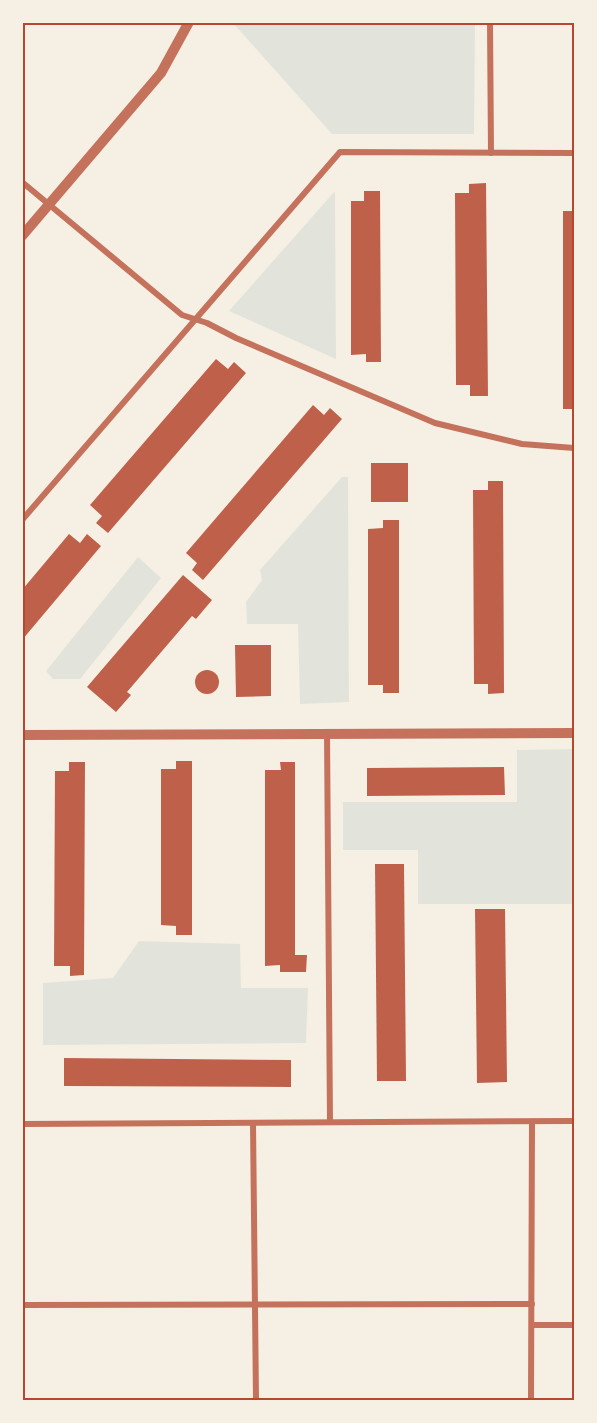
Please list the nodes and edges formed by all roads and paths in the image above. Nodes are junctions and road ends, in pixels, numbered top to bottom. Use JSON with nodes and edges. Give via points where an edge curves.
{"nodes":[{"id":1,"x":189,"y":22,"type":"edge"},
{"id":2,"x":490,"y":22,"type":"edge"},
{"id":3,"x":491,"y":153,"type":"junction"},
{"id":4,"x":574,"y":153,"type":"edge"},
{"id":5,"x":22,"y":182,"type":"edge"},
{"id":6,"x":50,"y":205,"type":"junction"},
{"id":7,"x":22,"y":236,"type":"edge"},
{"id":8,"x":197,"y":319,"type":"junction"},
{"id":9,"x":574,"y":448,"type":"edge"},
{"id":10,"x":22,"y":520,"type":"edge"},
{"id":11,"x":327,"y":733,"type":"junction"},
{"id":12,"x":574,"y":733,"type":"edge"},
{"id":13,"x":22,"y":735,"type":"edge"},
{"id":14,"x":574,"y":1121,"type":"edge"},
{"id":15,"x":330,"y":1122,"type":"junction"},
{"id":16,"x":532,"y":1122,"type":"junction"},
{"id":17,"x":253,"y":1123,"type":"junction"},
{"id":18,"x":22,"y":1124,"type":"edge"},
{"id":19,"x":532,"y":1304,"type":"junction"},
{"id":20,"x":22,"y":1305,"type":"edge"},
{"id":21,"x":255,"y":1305,"type":"junction"},
{"id":22,"x":532,"y":1325,"type":"junction"},
{"id":23,"x":574,"y":1325,"type":"edge"},
{"id":24,"x":256,"y":1401,"type":"edge"},
{"id":25,"x":531,"y":1401,"type":"edge"}],
"edges":[{"from":1,"to":6,"type":"street","via":[[161,73]]},
{"from":2,"to":3,"type":"street"},
{"from":3,"to":4,"type":"street"},
{"from":3,"to":8,"type":"street","via":[[340,152]]},
{"from":5,"to":6,"type":"street"},
{"from":6,"to":7,"type":"street"},
{"from":6,"to":8,"type":"street","via":[[182,315]]},
{"from":8,"to":9,"type":"street","via":[[435,423],[522,444]]},
{"from":8,"to":10,"type":"street"},
{"from":11,"to":12,"type":"street"},
{"from":11,"to":13,"type":"street"},
{"from":11,"to":15,"type":"street"},
{"from":14,"to":16,"type":"street"},
{"from":15,"to":16,"type":"street"},
{"from":15,"to":17,"type":"street"},
{"from":16,"to":19,"type":"street"},
{"from":17,"to":18,"type":"street"},
{"from":17,"to":21,"type":"street"},
{"from":19,"to":21,"type":"street"},
{"from":19,"to":22,"type":"street"},
{"from":20,"to":21,"type":"street"},
{"from":21,"to":24,"type":"street"},
{"from":22,"to":23,"type":"street"},
{"from":22,"to":25,"type":"street"}]}
